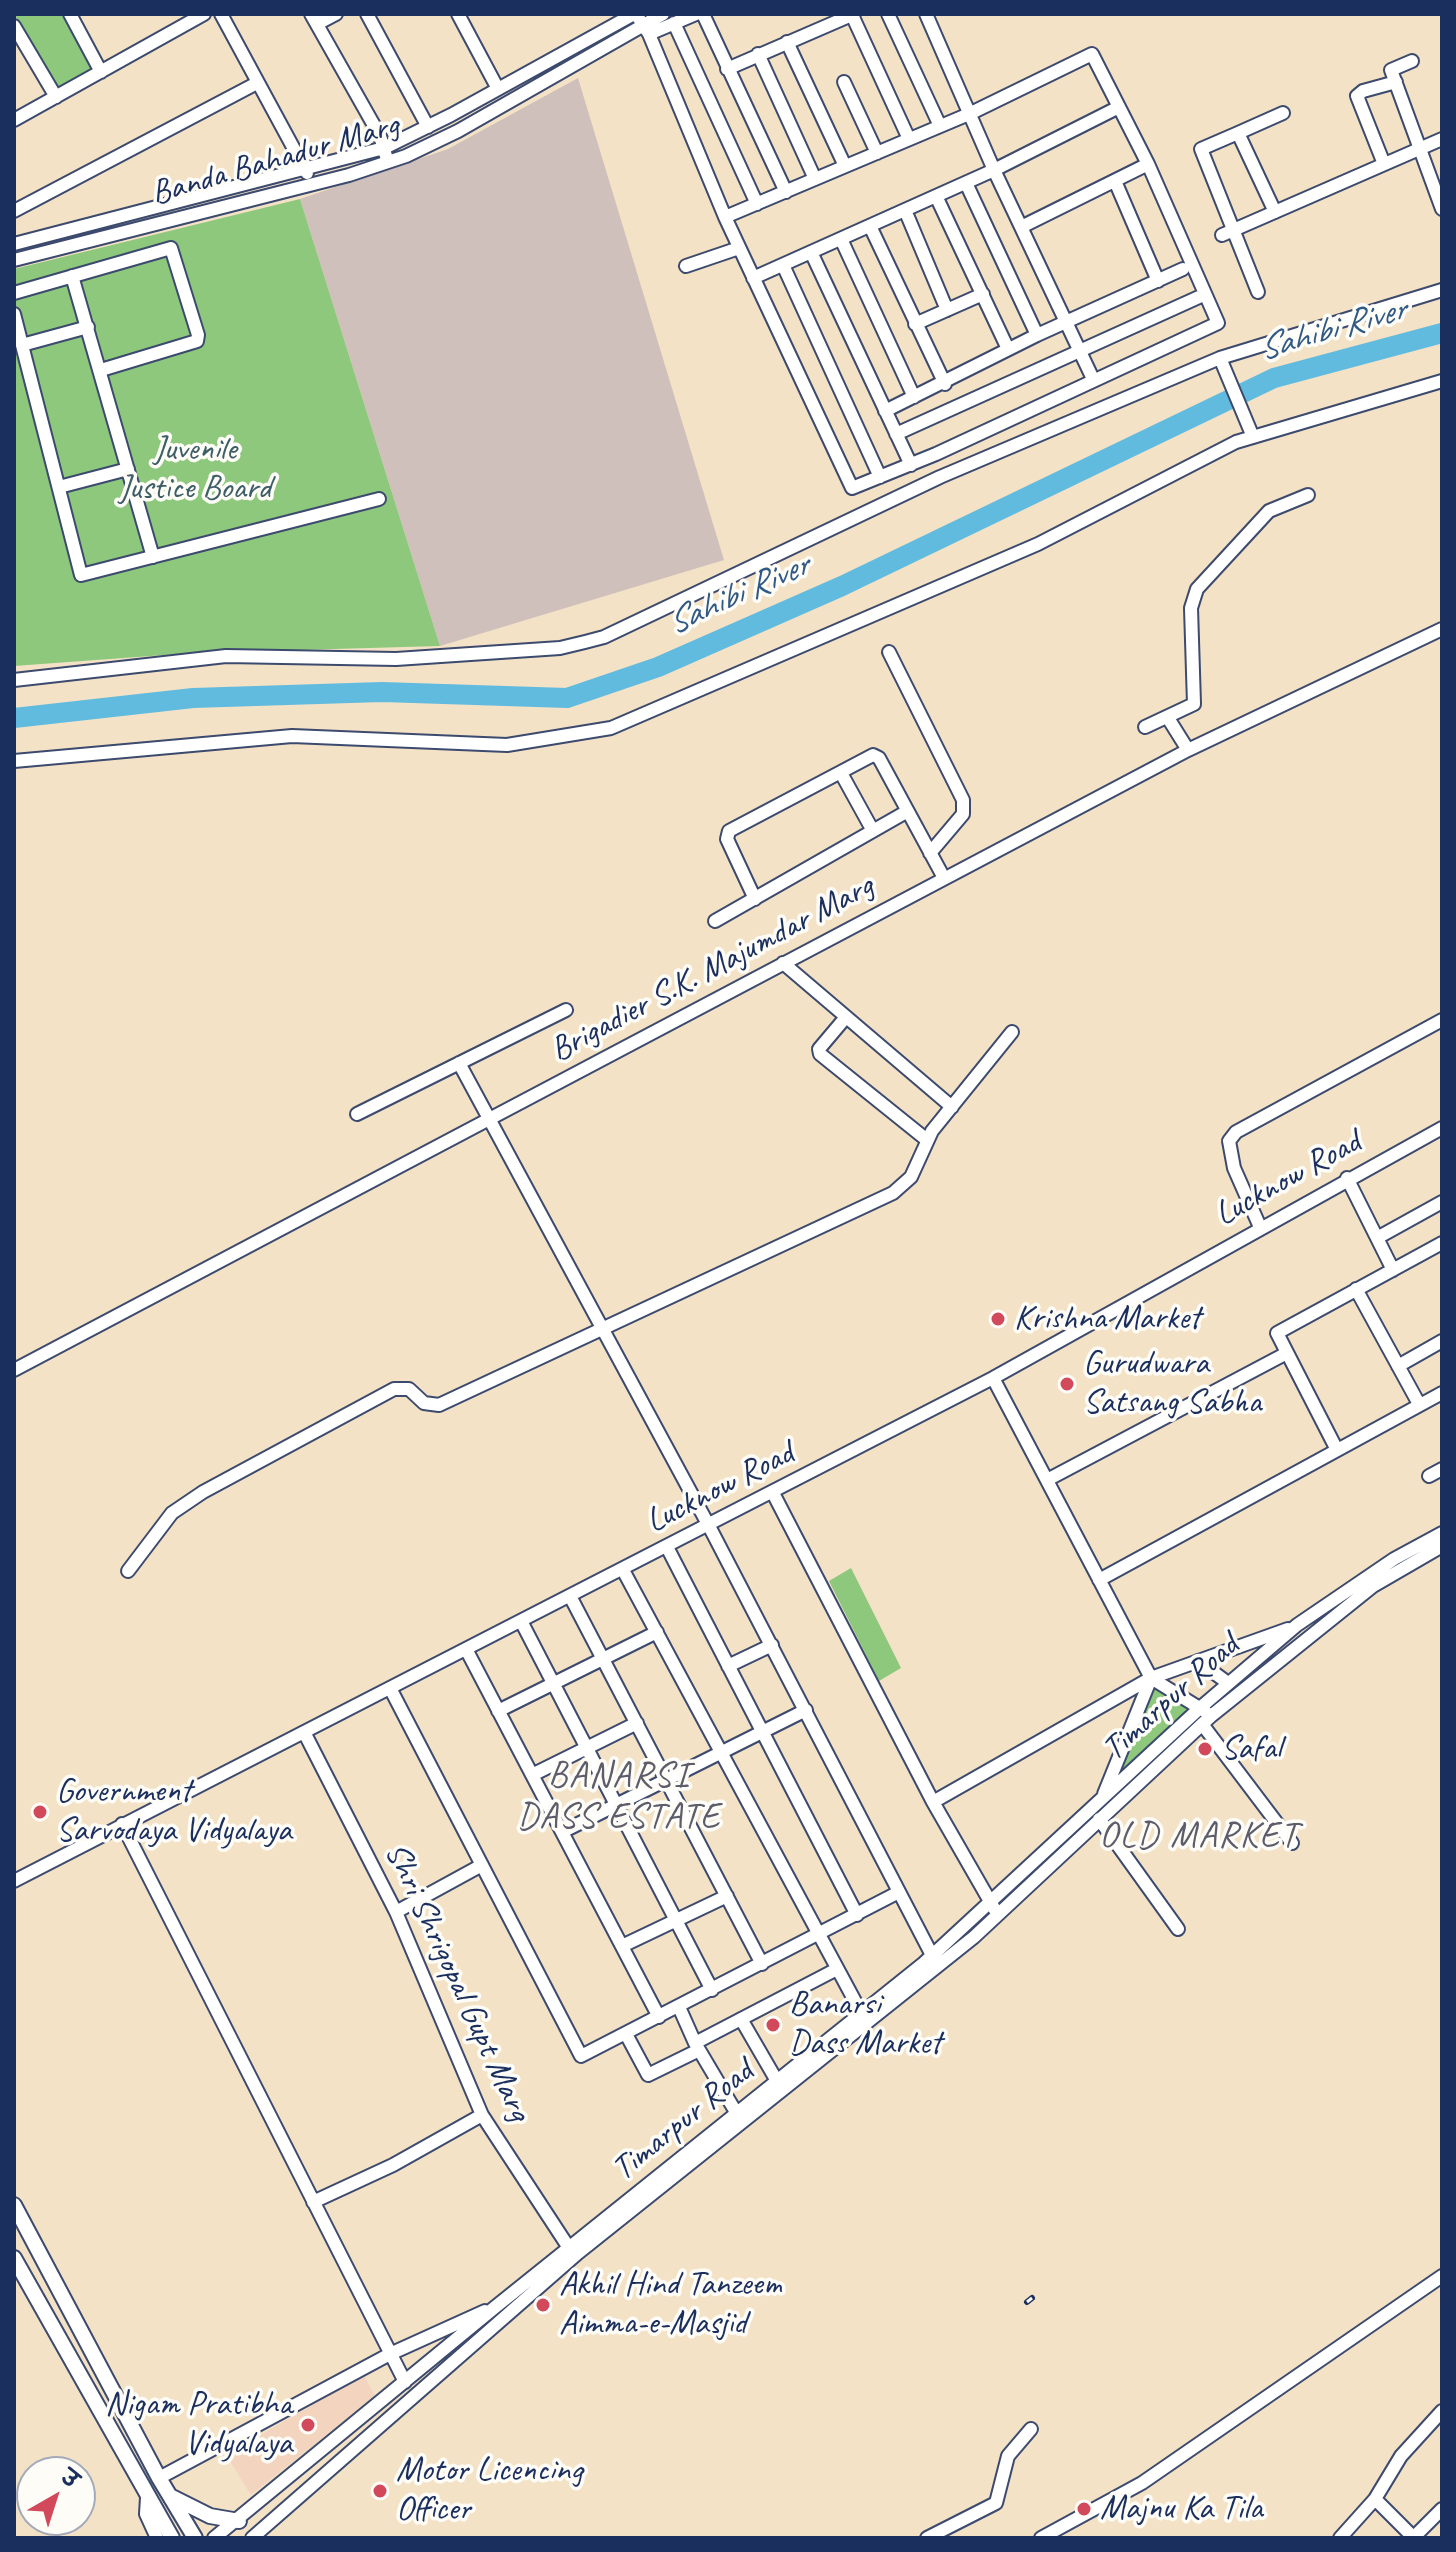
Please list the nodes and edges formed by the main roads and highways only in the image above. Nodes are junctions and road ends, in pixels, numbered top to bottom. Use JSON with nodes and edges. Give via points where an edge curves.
{"nodes":[{"id":1,"x":14,"y":2205,"type":"edge"},
{"id":2,"x":15,"y":2262,"type":"edge"},
{"id":3,"x":169,"y":2496,"type":"junction"},
{"id":4,"x":239,"y":2521,"type":"road end"},
{"id":5,"x":172,"y":2538,"type":"edge"},
{"id":6,"x":195,"y":2538,"type":"edge"}],
"edges":[{"from":1,"to":3,"type":"main road"},
{"from":2,"to":5,"type":"main road"},
{"from":3,"to":4,"type":"main road","via":[[210,2516]]},
{"from":3,"to":6,"type":"main road"}]}
